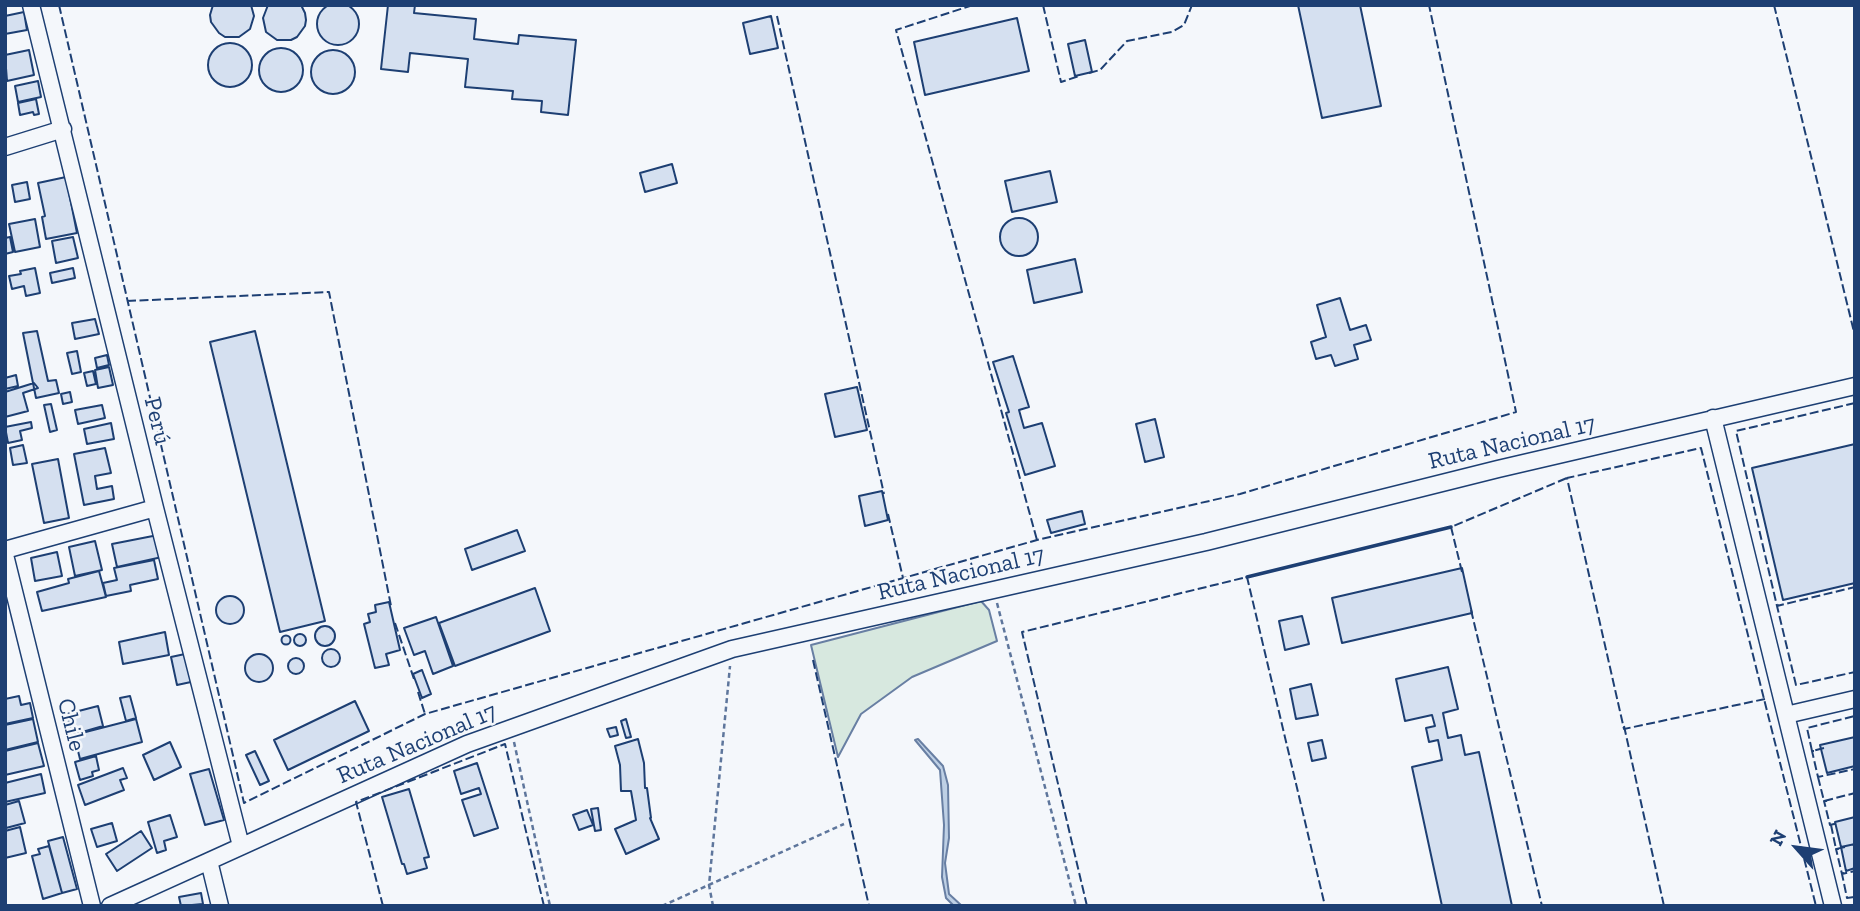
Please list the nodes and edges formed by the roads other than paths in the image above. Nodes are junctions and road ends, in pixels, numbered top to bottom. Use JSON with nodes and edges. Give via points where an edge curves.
{"nodes":[{"id":1,"x":31,"y":5,"type":"edge"},
{"id":2,"x":63,"y":130,"type":"junction"},
{"id":3,"x":5,"y":147,"type":"edge"},
{"id":4,"x":1855,"y":386,"type":"edge"},
{"id":5,"x":1713,"y":418,"type":"junction"},
{"id":6,"x":155,"y":508,"type":"junction"},
{"id":7,"x":5,"y":552,"type":"edge"},
{"id":8,"x":1855,"y":699,"type":"edge"},
{"id":9,"x":1786,"y":715,"type":"junction"},
{"id":10,"x":241,"y":846,"type":"junction"},
{"id":11,"x":209,"y":861,"type":"junction"},
{"id":12,"x":92,"y":906,"type":"edge"},
{"id":13,"x":110,"y":906,"type":"edge"},
{"id":14,"x":220,"y":906,"type":"edge"},
{"id":15,"x":1833,"y":906,"type":"edge"}],
"edges":[{"from":1,"to":2,"type":"street","name":"Perú"},
{"from":2,"to":3,"type":"street"},
{"from":2,"to":6,"type":"street","name":"Perú"},
{"from":4,"to":5,"type":"street","name":"Ruta Nacional 17"},
{"from":5,"to":9,"type":"street"},
{"from":5,"to":10,"type":"street","name":"Ruta Nacional 17","via":[[1219,539],[732,649],[467,744]]},
{"from":6,"to":7,"type":"street"},
{"from":6,"to":10,"type":"street","name":"Perú"},
{"from":7,"to":12,"type":"street","name":"Chile"},
{"from":8,"to":9,"type":"street"},
{"from":9,"to":15,"type":"street"},
{"from":10,"to":11,"type":"street","name":"Ruta Nacional 17"},
{"from":11,"to":13,"type":"street","name":"Ruta Nacional 17"},
{"from":11,"to":14,"type":"street"}]}
